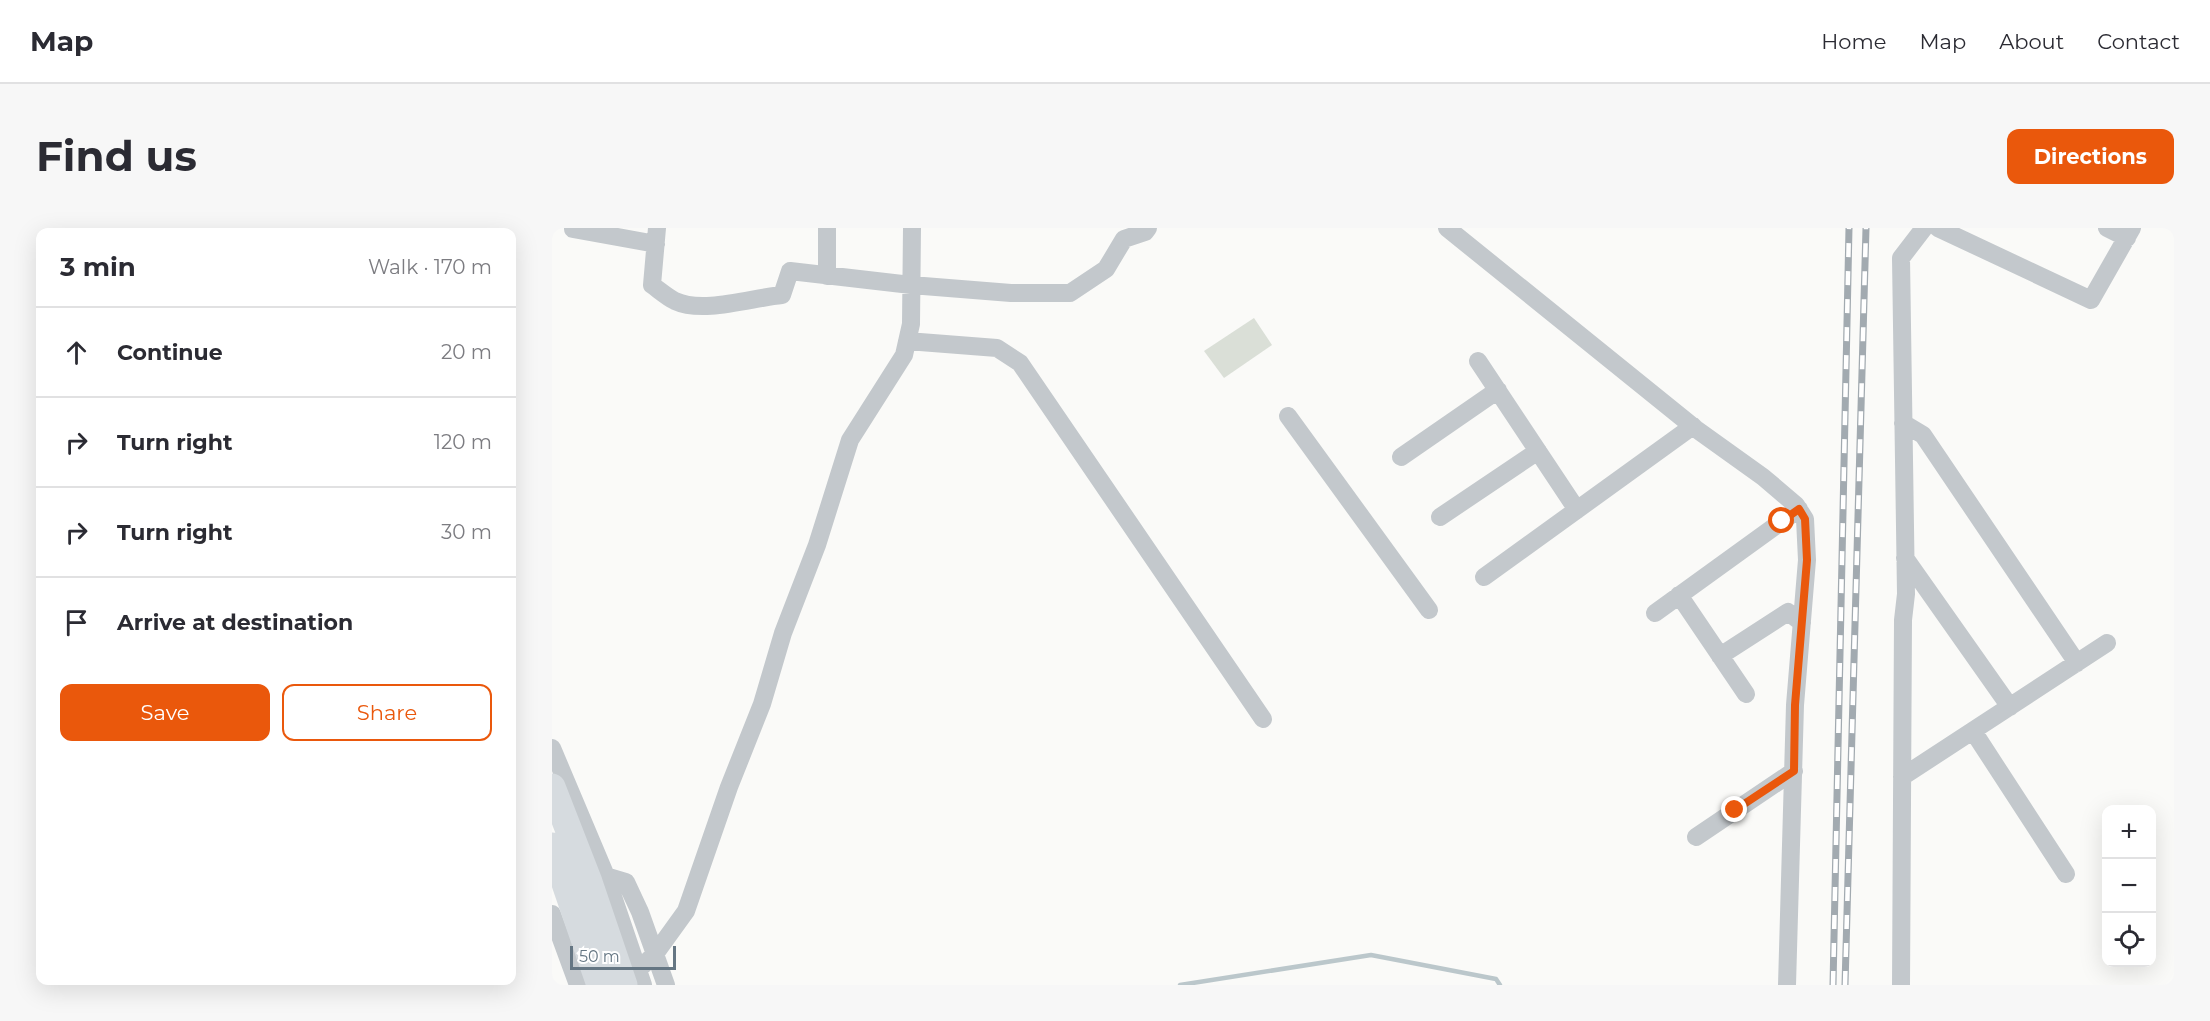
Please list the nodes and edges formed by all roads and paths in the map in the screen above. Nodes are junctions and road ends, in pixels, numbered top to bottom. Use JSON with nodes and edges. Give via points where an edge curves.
{"nodes":[{"id":1,"x":827,"y":228,"type":"edge"},
{"id":2,"x":912,"y":228,"type":"edge"},
{"id":3,"x":1148,"y":228,"type":"edge"},
{"id":4,"x":1447,"y":228,"type":"edge"},
{"id":5,"x":1923,"y":228,"type":"edge"},
{"id":6,"x":1938,"y":228,"type":"edge"},
{"id":7,"x":2106,"y":228,"type":"edge"},
{"id":8,"x":573,"y":229,"type":"edge"},
{"id":9,"x":2130,"y":233,"type":"edge"},
{"id":10,"x":657,"y":236,"type":"edge"},
{"id":11,"x":827,"y":276,"type":"junction"},
{"id":12,"x":911,"y":285,"type":"junction"},
{"id":13,"x":907,"y":341,"type":"junction"},
{"id":14,"x":1478,"y":361,"type":"dead end"},
{"id":15,"x":1498,"y":390,"type":"junction"},
{"id":16,"x":1288,"y":416,"type":"dead end"},
{"id":17,"x":1903,"y":423,"type":"junction"},
{"id":18,"x":1693,"y":426,"type":"junction"},
{"id":19,"x":1538,"y":451,"type":"junction"},
{"id":20,"x":1401,"y":457,"type":"dead end"},
{"id":21,"x":1799,"y":509,"type":"junction"},
{"id":22,"x":1577,"y":510,"type":"junction"},
{"id":23,"x":1440,"y":517,"type":"dead end"},
{"id":24,"x":1905,"y":558,"type":"junction"},
{"id":25,"x":1484,"y":577,"type":"dead end"},
{"id":26,"x":1679,"y":595,"type":"junction"},
{"id":27,"x":1429,"y":610,"type":"dead end"},
{"id":28,"x":1655,"y":613,"type":"dead end"},
{"id":29,"x":1802,"y":623,"type":"junction"},
{"id":30,"x":2107,"y":643,"type":"dead end"},
{"id":31,"x":1720,"y":656,"type":"junction"},
{"id":32,"x":2076,"y":663,"type":"junction"},
{"id":33,"x":1746,"y":694,"type":"dead end"},
{"id":34,"x":2010,"y":706,"type":"junction"},
{"id":35,"x":1263,"y":719,"type":"dead end"},
{"id":36,"x":1973,"y":730,"type":"junction"},
{"id":37,"x":552,"y":748,"type":"edge"},
{"id":38,"x":1794,"y":771,"type":"junction"},
{"id":39,"x":1902,"y":777,"type":"junction"},
{"id":40,"x":552,"y":788,"type":"edge"},
{"id":41,"x":1696,"y":837,"type":"dead end"},
{"id":42,"x":552,"y":846,"type":"edge"},
{"id":43,"x":2066,"y":874,"type":"dead end"},
{"id":44,"x":606,"y":876,"type":"junction"},
{"id":45,"x":552,"y":914,"type":"edge"},
{"id":46,"x":596,"y":935,"type":"junction"},
{"id":47,"x":655,"y":954,"type":"junction"},
{"id":48,"x":609,"y":978,"type":"edge"},
{"id":49,"x":666,"y":985,"type":"edge"},
{"id":50,"x":1787,"y":985,"type":"edge"},
{"id":51,"x":1901,"y":985,"type":"edge"}],
"edges":[{"from":1,"to":11,"type":"street"},
{"from":2,"to":12,"type":"street"},
{"from":3,"to":12,"type":"street","via":[[1124,239],[1106,269],[1070,292],[1011,293]]},
{"from":4,"to":18,"type":"street"},
{"from":5,"to":17,"type":"street","via":[[1901,258]]},
{"from":6,"to":9,"type":"street","via":[[2091,300]]},
{"from":7,"to":9,"type":"street"},
{"from":8,"to":10,"type":"street"},
{"from":10,"to":11,"type":"street","via":[[652,285],[676,301],[706,307],[782,296],[790,271]]},
{"from":11,"to":12,"type":"street"},
{"from":12,"to":13,"type":"street"},
{"from":13,"to":35,"type":"street","via":[[997,348],[1020,363]]},
{"from":13,"to":47,"type":"street","via":[[904,355],[850,440],[762,704],[686,911]]},
{"from":14,"to":15,"type":"street"},
{"from":15,"to":19,"type":"street"},
{"from":15,"to":20,"type":"street"},
{"from":16,"to":27,"type":"street"},
{"from":17,"to":24,"type":"street"},
{"from":17,"to":32,"type":"street","via":[[1923,435]]},
{"from":18,"to":21,"type":"street","via":[[1763,477]]},
{"from":18,"to":22,"type":"street"},
{"from":19,"to":22,"type":"street"},
{"from":19,"to":23,"type":"street"},
{"from":21,"to":26,"type":"street"},
{"from":21,"to":29,"type":"street","via":[[1805,519],[1807,560]]},
{"from":22,"to":25,"type":"street"},
{"from":24,"to":34,"type":"street"},
{"from":24,"to":39,"type":"street"},
{"from":26,"to":28,"type":"street"},
{"from":26,"to":31,"type":"street"},
{"from":29,"to":31,"type":"street","via":[[1788,612]]},
{"from":29,"to":38,"type":"street"},
{"from":30,"to":32,"type":"street"},
{"from":31,"to":33,"type":"street"},
{"from":32,"to":34,"type":"street"},
{"from":34,"to":36,"type":"street"},
{"from":36,"to":39,"type":"street"},
{"from":36,"to":43,"type":"street"},
{"from":37,"to":44,"type":"street"},
{"from":38,"to":41,"type":"street"},
{"from":38,"to":50,"type":"street"},
{"from":39,"to":51,"type":"street"},
{"from":40,"to":46,"type":"highway"},
{"from":42,"to":46,"type":"highway"},
{"from":44,"to":47,"type":"street","via":[[626,882]]},
{"from":44,"to":48,"type":"street"},
{"from":45,"to":48,"type":"street"},
{"from":46,"to":48,"type":"highway"},
{"from":47,"to":48,"type":"street"},
{"from":47,"to":49,"type":"street"}]}
